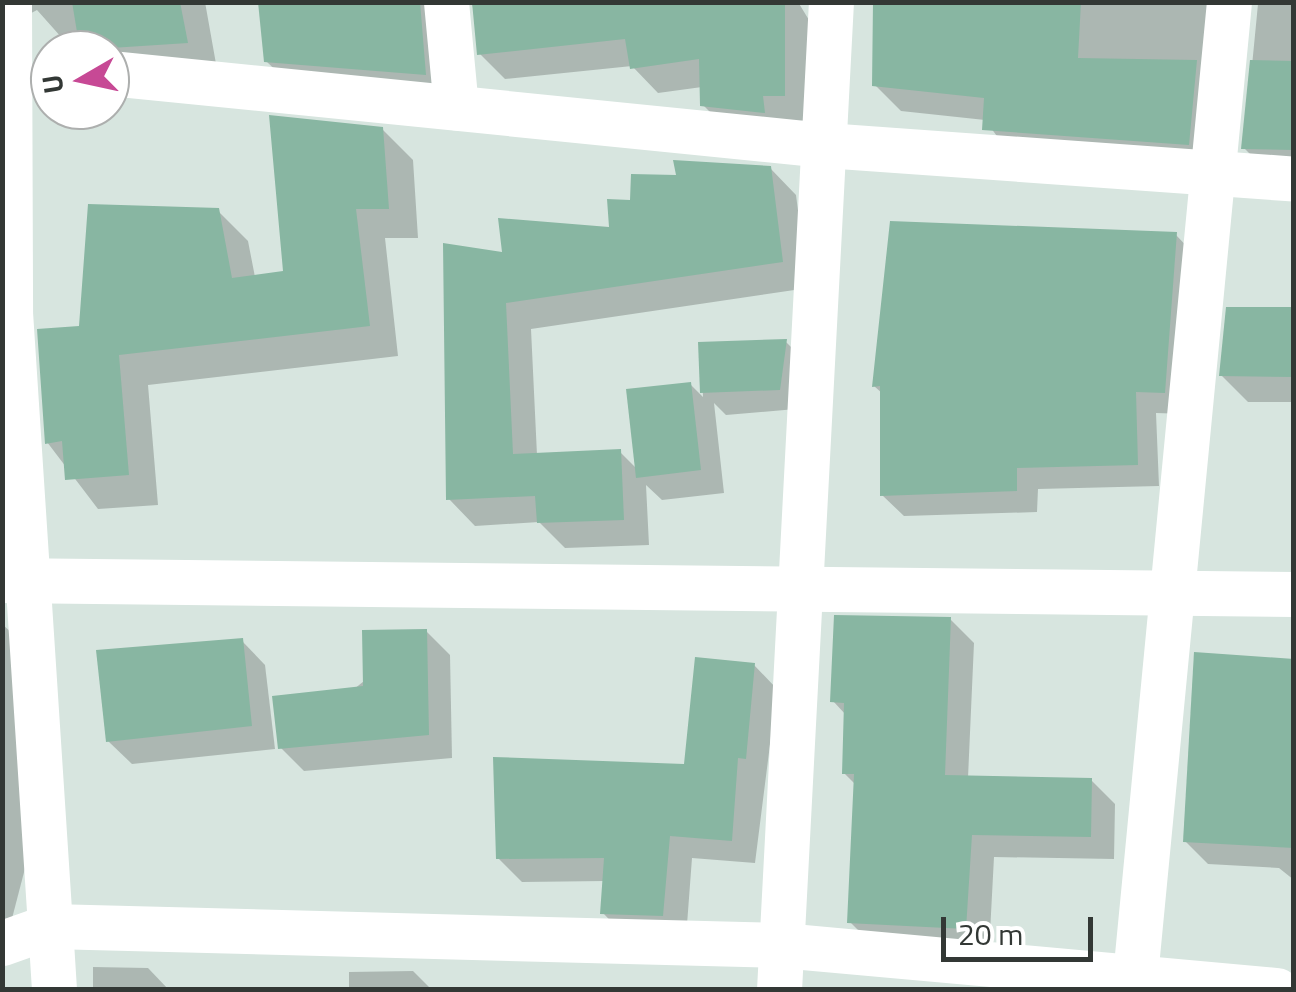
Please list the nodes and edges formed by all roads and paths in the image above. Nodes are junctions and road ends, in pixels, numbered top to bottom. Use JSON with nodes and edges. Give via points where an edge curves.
{"nodes":[{"id":1,"x":10,"y":2,"type":"edge"},
{"id":2,"x":446,"y":2,"type":"edge"},
{"id":3,"x":830,"y":2,"type":"edge"},
{"id":4,"x":1230,"y":2,"type":"edge"},
{"id":5,"x":30,"y":56,"type":"edge"},
{"id":6,"x":130,"y":75,"type":"edge"},
{"id":7,"x":30,"y":96,"type":"edge"},
{"id":8,"x":456,"y":108,"type":"junction"},
{"id":9,"x":825,"y":145,"type":"junction"},
{"id":10,"x":1213,"y":173,"type":"junction"},
{"id":11,"x":1294,"y":179,"type":"edge"},
{"id":12,"x":16,"y":580,"type":"edge"},
{"id":13,"x":798,"y":588,"type":"junction"},
{"id":14,"x":1177,"y":594,"type":"junction"},
{"id":15,"x":1294,"y":594,"type":"edge"},
{"id":16,"x":50,"y":926,"type":"junction"},
{"id":17,"x":2,"y":943,"type":"edge"},
{"id":18,"x":782,"y":945,"type":"junction"},
{"id":19,"x":1134,"y":976,"type":"junction"},
{"id":20,"x":54,"y":990,"type":"edge"},
{"id":21,"x":779,"y":990,"type":"edge"},
{"id":22,"x":1277,"y":990,"type":"edge"}],
"edges":[{"from":1,"to":5,"type":"street"},
{"from":2,"to":8,"type":"street"},
{"from":3,"to":9,"type":"street"},
{"from":4,"to":10,"type":"street"},
{"from":6,"to":8,"type":"street"},
{"from":7,"to":12,"type":"street","via":[[10,312]]},
{"from":8,"to":9,"type":"street"},
{"from":9,"to":10,"type":"street"},
{"from":9,"to":13,"type":"street"},
{"from":10,"to":11,"type":"street"},
{"from":10,"to":14,"type":"street"},
{"from":12,"to":13,"type":"street"},
{"from":12,"to":16,"type":"street"},
{"from":13,"to":14,"type":"street"},
{"from":13,"to":18,"type":"street"},
{"from":14,"to":15,"type":"street"},
{"from":14,"to":19,"type":"street"},
{"from":16,"to":17,"type":"street"},
{"from":16,"to":18,"type":"street"},
{"from":16,"to":20,"type":"street"},
{"from":18,"to":19,"type":"street"},
{"from":18,"to":21,"type":"street"},
{"from":19,"to":22,"type":"street"}]}
